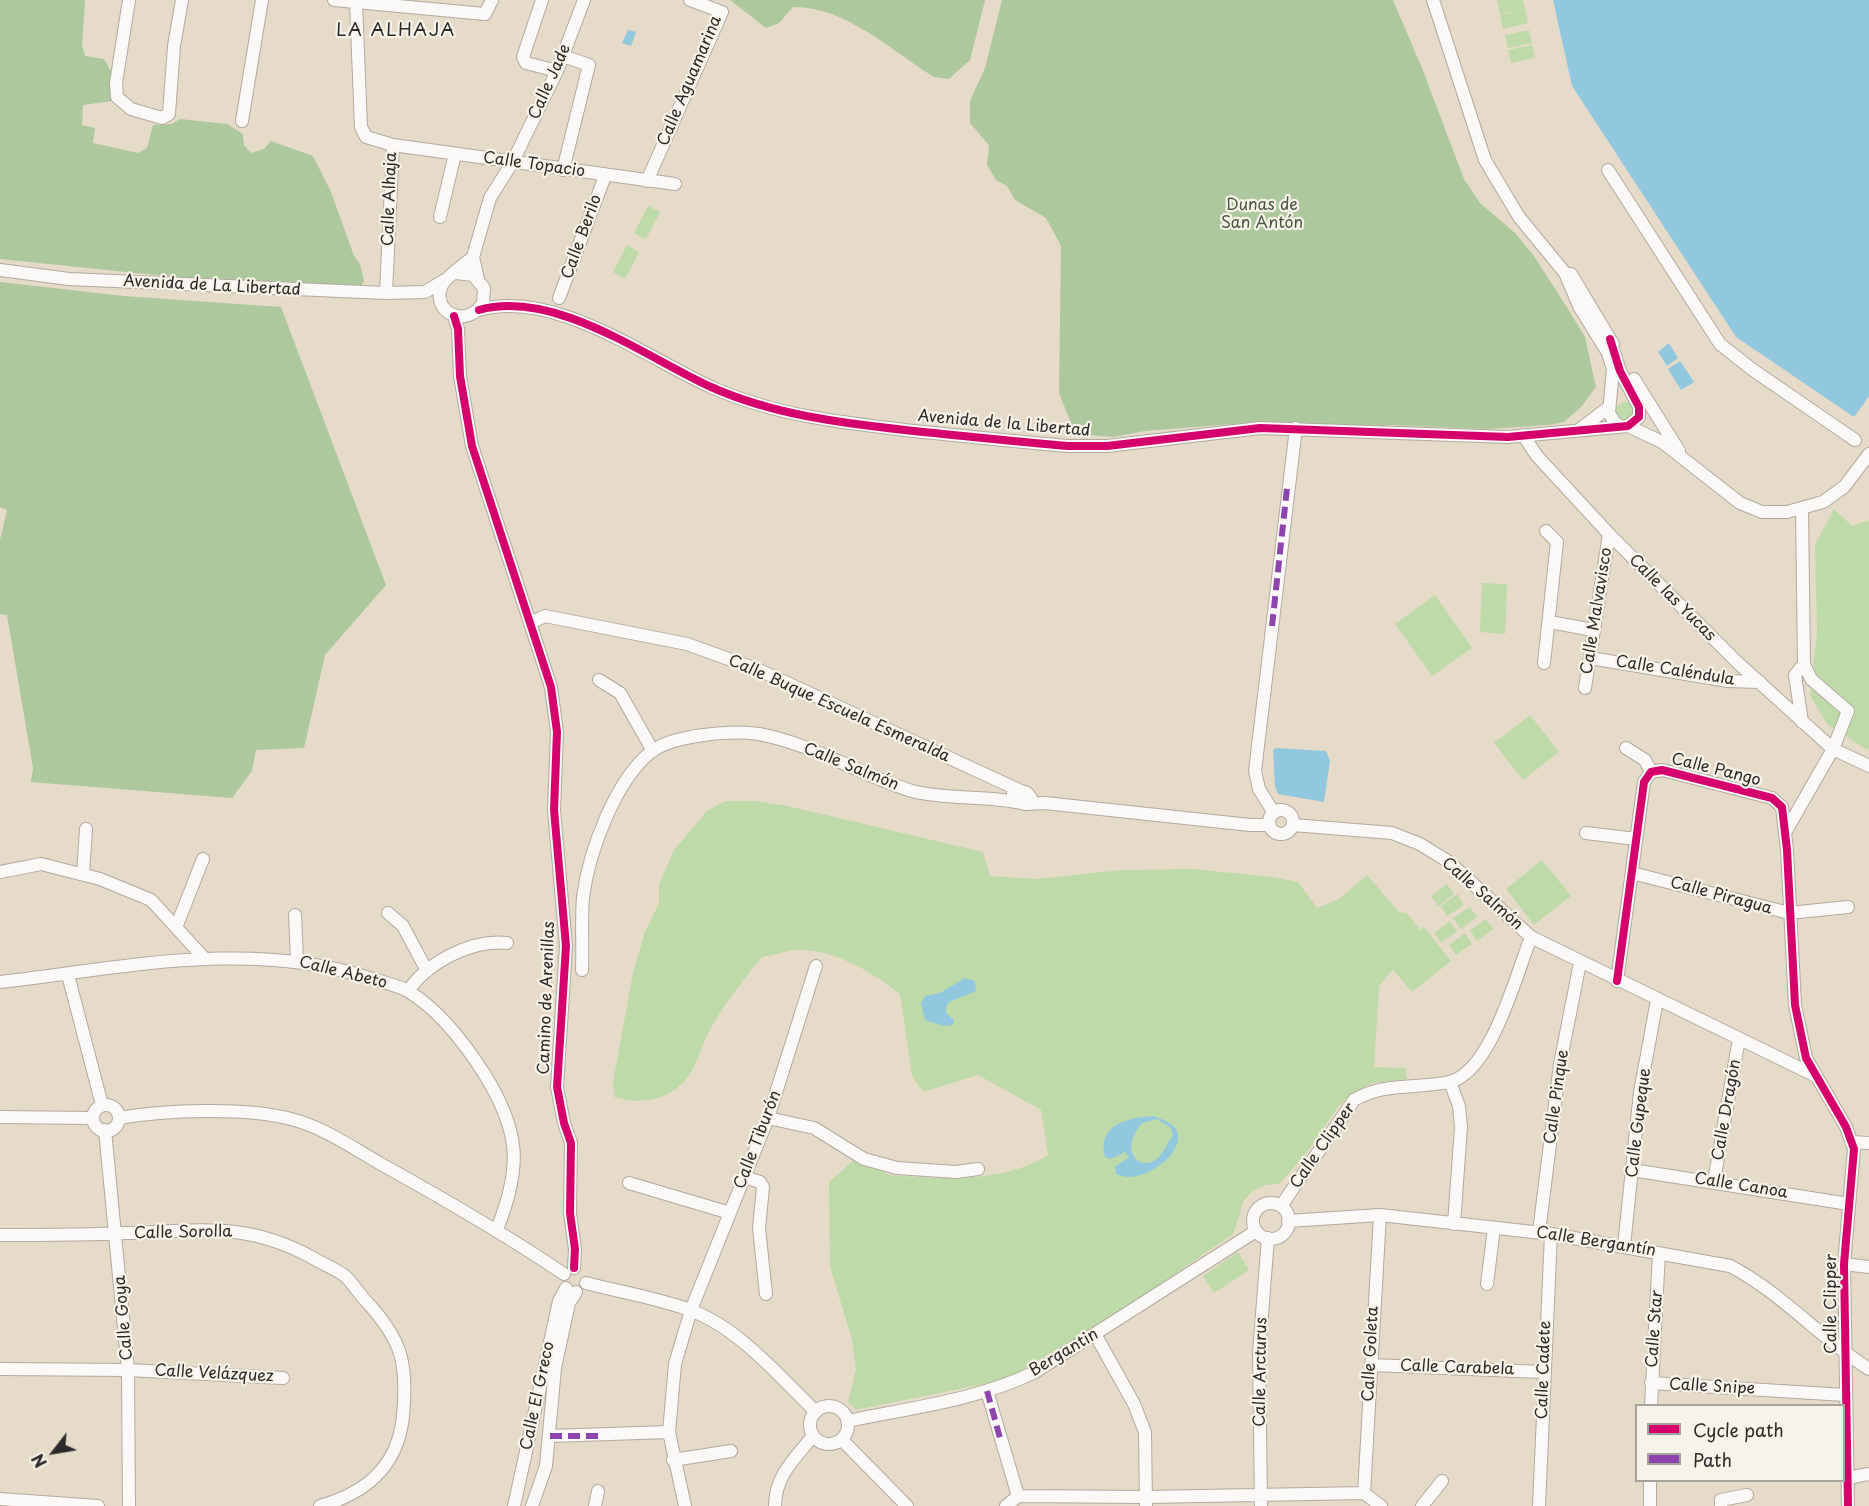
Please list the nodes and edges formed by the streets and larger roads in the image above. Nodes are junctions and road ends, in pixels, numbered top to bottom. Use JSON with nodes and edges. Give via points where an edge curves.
{"nodes":[{"id":1,"x":129,"y":0,"type":"edge"},
{"id":2,"x":182,"y":0,"type":"edge"},
{"id":3,"x":262,"y":0,"type":"edge"},
{"id":4,"x":492,"y":0,"type":"edge"},
{"id":5,"x":542,"y":0,"type":"edge"},
{"id":6,"x":584,"y":0,"type":"edge"},
{"id":7,"x":690,"y":0,"type":"edge"},
{"id":8,"x":1433,"y":0,"type":"edge"},
{"id":9,"x":345,"y":1,"type":"edge"},
{"id":10,"x":422,"y":5,"type":"edge"},
{"id":11,"x":563,"y":56,"type":"junction"},
{"id":12,"x":557,"y":71,"type":"junction"},
{"id":13,"x":242,"y":121,"type":"dead end"},
{"id":14,"x":393,"y":145,"type":"junction"},
{"id":15,"x":455,"y":154,"type":"junction"},
{"id":16,"x":512,"y":163,"type":"junction"},
{"id":17,"x":563,"y":170,"type":"junction"},
{"id":18,"x":1608,"y":170,"type":"dead end"},
{"id":19,"x":605,"y":176,"type":"junction"},
{"id":20,"x":647,"y":181,"type":"junction"},
{"id":21,"x":675,"y":184,"type":"dead end"},
{"id":22,"x":440,"y":217,"type":"dead end"},
{"id":23,"x":1551,"y":253,"type":"junction"},
{"id":24,"x":473,"y":256,"type":"junction"},
{"id":25,"x":0,"y":270,"type":"edge"},
{"id":26,"x":456,"y":273,"type":"junction"},
{"id":27,"x":445,"y":280,"type":"junction"},
{"id":28,"x":481,"y":283,"type":"junction"},
{"id":29,"x":425,"y":292,"type":"junction"},
{"id":30,"x":386,"y":293,"type":"junction"},
{"id":31,"x":559,"y":298,"type":"dead end"},
{"id":32,"x":442,"y":304,"type":"junction"},
{"id":33,"x":506,"y":305,"type":"junction"},
{"id":34,"x":479,"y":310,"type":"junction"},
{"id":35,"x":458,"y":320,"type":"junction"},
{"id":36,"x":1610,"y":339,"type":"junction"},
{"id":37,"x":1638,"y":404,"type":"junction"},
{"id":38,"x":1610,"y":406,"type":"junction"},
{"id":39,"x":1624,"y":426,"type":"junction"},
{"id":40,"x":1296,"y":428,"type":"junction"},
{"id":41,"x":1580,"y":429,"type":"junction"},
{"id":42,"x":1523,"y":435,"type":"junction"},
{"id":43,"x":1855,"y":440,"type":"dead end"},
{"id":44,"x":1677,"y":448,"type":"junction"},
{"id":45,"x":1869,"y":454,"type":"edge"},
{"id":46,"x":1685,"y":459,"type":"junction"},
{"id":47,"x":1802,"y":509,"type":"junction"},
{"id":48,"x":1546,"y":531,"type":"dead end"},
{"id":49,"x":1609,"y":534,"type":"junction"},
{"id":50,"x":532,"y":622,"type":"junction"},
{"id":51,"x":1550,"y":622,"type":"junction"},
{"id":52,"x":1593,"y":630,"type":"junction"},
{"id":53,"x":1590,"y":658,"type":"junction"},
{"id":54,"x":1544,"y":663,"type":"dead end"},
{"id":55,"x":1804,"y":664,"type":"junction"},
{"id":56,"x":599,"y":680,"type":"dead end"},
{"id":57,"x":1760,"y":682,"type":"junction"},
{"id":58,"x":1585,"y":688,"type":"dead end"},
{"id":59,"x":1802,"y":722,"type":"junction"},
{"id":60,"x":1626,"y":748,"type":"dead end"},
{"id":61,"x":1833,"y":748,"type":"junction"},
{"id":62,"x":653,"y":751,"type":"junction"},
{"id":63,"x":1869,"y":766,"type":"edge"},
{"id":64,"x":1651,"y":772,"type":"junction"},
{"id":65,"x":1016,"y":795,"type":"junction"},
{"id":66,"x":1272,"y":819,"type":"junction"},
{"id":67,"x":1293,"y":825,"type":"junction"},
{"id":68,"x":86,"y":830,"type":"dead end"},
{"id":69,"x":1786,"y":831,"type":"junction"},
{"id":70,"x":1586,"y":833,"type":"dead end"},
{"id":71,"x":1636,"y":839,"type":"junction"},
{"id":72,"x":203,"y":859,"type":"dead end"},
{"id":73,"x":0,"y":872,"type":"edge"},
{"id":74,"x":1632,"y":873,"type":"junction"},
{"id":75,"x":83,"y":874,"type":"junction"},
{"id":76,"x":1848,"y":907,"type":"dead end"},
{"id":77,"x":388,"y":913,"type":"dead end"},
{"id":78,"x":1789,"y":913,"type":"junction"},
{"id":79,"x":295,"y":915,"type":"dead end"},
{"id":80,"x":177,"y":925,"type":"junction"},
{"id":81,"x":1531,"y":937,"type":"junction"},
{"id":82,"x":507,"y":943,"type":"dead end"},
{"id":83,"x":204,"y":958,"type":"junction"},
{"id":84,"x":297,"y":960,"type":"junction"},
{"id":85,"x":1580,"y":963,"type":"junction"},
{"id":86,"x":816,"y":966,"type":"dead end"},
{"id":87,"x":582,"y":970,"type":"dead end"},
{"id":88,"x":427,"y":971,"type":"junction"},
{"id":89,"x":68,"y":975,"type":"junction"},
{"id":90,"x":1617,"y":981,"type":"junction"},
{"id":91,"x":0,"y":982,"type":"edge"},
{"id":92,"x":408,"y":991,"type":"junction"},
{"id":93,"x":1657,"y":1000,"type":"junction"},
{"id":94,"x":1739,"y":1039,"type":"junction"},
{"id":95,"x":1816,"y":1076,"type":"junction"},
{"id":96,"x":1450,"y":1082,"type":"junction"},
{"id":97,"x":102,"y":1105,"type":"junction"},
{"id":98,"x":0,"y":1117,"type":"edge"},
{"id":99,"x":93,"y":1118,"type":"junction"},
{"id":100,"x":119,"y":1118,"type":"junction"},
{"id":101,"x":768,"y":1118,"type":"junction"},
{"id":102,"x":105,"y":1130,"type":"junction"},
{"id":103,"x":1851,"y":1142,"type":"junction"},
{"id":104,"x":1869,"y":1143,"type":"edge"},
{"id":105,"x":978,"y":1169,"type":"dead end"},
{"id":106,"x":1632,"y":1170,"type":"junction"},
{"id":107,"x":744,"y":1177,"type":"junction"},
{"id":108,"x":1714,"y":1181,"type":"junction"},
{"id":109,"x":629,"y":1184,"type":"dead end"},
{"id":110,"x":1849,"y":1204,"type":"junction"},
{"id":111,"x":1281,"y":1206,"type":"junction"},
{"id":112,"x":730,"y":1213,"type":"junction"},
{"id":113,"x":1380,"y":1215,"type":"junction"},
{"id":114,"x":1288,"y":1221,"type":"junction"},
{"id":115,"x":1454,"y":1224,"type":"junction"},
{"id":116,"x":1494,"y":1228,"type":"junction"},
{"id":117,"x":498,"y":1229,"type":"junction"},
{"id":118,"x":1256,"y":1231,"type":"junction"},
{"id":119,"x":1545,"y":1233,"type":"junction"},
{"id":120,"x":117,"y":1234,"type":"junction"},
{"id":121,"x":0,"y":1235,"type":"edge"},
{"id":122,"x":1269,"y":1238,"type":"junction"},
{"id":123,"x":1624,"y":1246,"type":"junction"},
{"id":124,"x":1659,"y":1253,"type":"junction"},
{"id":125,"x":1844,"y":1264,"type":"junction"},
{"id":126,"x":1869,"y":1267,"type":"edge"},
{"id":127,"x":569,"y":1271,"type":"junction"},
{"id":128,"x":586,"y":1283,"type":"junction"},
{"id":129,"x":1487,"y":1284,"type":"dead end"},
{"id":130,"x":571,"y":1290,"type":"junction"},
{"id":131,"x":766,"y":1294,"type":"dead end"},
{"id":132,"x":691,"y":1310,"type":"junction"},
{"id":133,"x":1095,"y":1334,"type":"junction"},
{"id":134,"x":1845,"y":1354,"type":"junction"},
{"id":135,"x":1371,"y":1365,"type":"junction"},
{"id":136,"x":0,"y":1368,"type":"edge"},
{"id":137,"x":1869,"y":1369,"type":"edge"},
{"id":138,"x":128,"y":1370,"type":"junction"},
{"id":139,"x":1543,"y":1372,"type":"junction"},
{"id":140,"x":283,"y":1378,"type":"dead end"},
{"id":141,"x":1651,"y":1383,"type":"junction"},
{"id":142,"x":987,"y":1391,"type":"junction"},
{"id":143,"x":1845,"y":1395,"type":"junction"},
{"id":144,"x":1651,"y":1404,"type":"edge"},
{"id":145,"x":816,"y":1412,"type":"junction"},
{"id":146,"x":848,"y":1421,"type":"junction"},
{"id":147,"x":669,"y":1432,"type":"junction"},
{"id":148,"x":550,"y":1436,"type":"junction"},
{"id":149,"x":813,"y":1436,"type":"junction"},
{"id":150,"x":842,"y":1440,"type":"junction"},
{"id":151,"x":731,"y":1451,"type":"dead end"},
{"id":152,"x":673,"y":1460,"type":"junction"},
{"id":153,"x":1869,"y":1474,"type":"edge"},
{"id":154,"x":1847,"y":1478,"type":"junction"},
{"id":155,"x":1442,"y":1481,"type":"dead end"},
{"id":156,"x":1650,"y":1482,"type":"edge"},
{"id":157,"x":598,"y":1491,"type":"dead end"},
{"id":158,"x":1364,"y":1493,"type":"junction"},
{"id":159,"x":1018,"y":1496,"type":"junction"},
{"id":160,"x":1747,"y":1496,"type":"dead end"},
{"id":161,"x":0,"y":1499,"type":"edge"},
{"id":162,"x":1261,"y":1500,"type":"edge"},
{"id":163,"x":1146,"y":1502,"type":"edge"},
{"id":164,"x":98,"y":1506,"type":"edge"},
{"id":165,"x":129,"y":1506,"type":"edge"},
{"id":166,"x":320,"y":1506,"type":"edge"},
{"id":167,"x":514,"y":1506,"type":"edge"},
{"id":168,"x":532,"y":1506,"type":"edge"},
{"id":169,"x":595,"y":1506,"type":"edge"},
{"id":170,"x":685,"y":1506,"type":"edge"},
{"id":171,"x":775,"y":1506,"type":"edge"},
{"id":172,"x":907,"y":1506,"type":"edge"},
{"id":173,"x":1006,"y":1506,"type":"edge"},
{"id":174,"x":1381,"y":1506,"type":"edge"},
{"id":175,"x":1422,"y":1506,"type":"edge"},
{"id":176,"x":1539,"y":1506,"type":"edge"},
{"id":177,"x":1650,"y":1506,"type":"edge"},
{"id":178,"x":1721,"y":1506,"type":"edge"},
{"id":179,"x":1848,"y":1506,"type":"edge"}],
"edges":[{"from":1,"to":2,"type":"street","via":[[117,97],[131,109],[162,118],[169,114]]},
{"from":3,"to":13,"type":"street"},
{"from":4,"to":10,"type":"street","via":[[485,15]]},
{"from":5,"to":12,"type":"street","via":[[523,57],[526,63]]},
{"from":6,"to":11,"type":"street","name":"Calle Jade"},
{"from":7,"to":20,"type":"street","name":"Calle Aguamarina","via":[[722,12]]},
{"from":8,"to":23,"type":"street","via":[[1485,160],[1519,217]]},
{"from":9,"to":10,"type":"street"},
{"from":9,"to":14,"type":"street","name":"Calle Alhaja","via":[[361,127],[366,137]]},
{"from":11,"to":12,"type":"street","name":"Calle Jade"},
{"from":11,"to":17,"type":"street","via":[[589,65]]},
{"from":12,"to":16,"type":"street","name":"Calle Jade"},
{"from":14,"to":15,"type":"street","name":"Calle Topacio"},
{"from":14,"to":30,"type":"street","name":"Calle Alhaja"},
{"from":15,"to":16,"type":"street","name":"Calle Topacio"},
{"from":15,"to":22,"type":"street"},
{"from":16,"to":17,"type":"street","name":"Calle Topacio"},
{"from":16,"to":24,"type":"street","name":"Calle Jade","via":[[490,198]]},
{"from":17,"to":19,"type":"street","name":"Calle Topacio"},
{"from":18,"to":43,"type":"street","via":[[1720,344]]},
{"from":19,"to":20,"type":"street","name":"Calle Topacio"},
{"from":19,"to":31,"type":"street","name":"Calle Berilo"},
{"from":20,"to":21,"type":"street","name":"Calle Topacio"},
{"from":23,"to":36,"type":"street","via":[[1575,278]]},
{"from":23,"to":38,"type":"street","via":[[1611,360]]},
{"from":24,"to":26,"type":"street"},
{"from":24,"to":28,"type":"street"},
{"from":25,"to":30,"type":"street","name":"Avenida de La Libertad","via":[[69,279]]},
{"from":26,"to":27,"type":"street"},
{"from":26,"to":28,"type":"street","via":[[468,273]]},
{"from":27,"to":29,"type":"street","name":"Avenida de La Libertad"},
{"from":27,"to":32,"type":"street","via":[[440,292]]},
{"from":28,"to":33,"type":"street","name":"Avenida de la Libertad"},
{"from":28,"to":34,"type":"street","via":[[483,303]]},
{"from":29,"to":30,"type":"street","name":"Avenida de La Libertad"},
{"from":29,"to":32,"type":"street"},
{"from":32,"to":35,"type":"street"},
{"from":33,"to":34,"type":"street","name":"Avenida de la Libertad"},
{"from":33,"to":40,"type":"street","name":"Avenida de la Libertad","via":[[559,315],[597,328],[733,396],[782,412],[834,422],[1068,446],[1107,446],[1237,429]]},
{"from":34,"to":35,"type":"street"},
{"from":35,"to":50,"type":"street","name":"Camino de Arenillas","via":[[460,376],[472,446]]},
{"from":36,"to":37,"type":"street","via":[[1620,371]]},
{"from":36,"to":44,"type":"street"},
{"from":37,"to":38,"type":"street","via":[[1631,397],[1619,396]]},
{"from":37,"to":39,"type":"street","via":[[1639,417]]},
{"from":37,"to":44,"type":"street","via":[[1659,434]]},
{"from":38,"to":39,"type":"street","via":[[1611,419]]},
{"from":38,"to":41,"type":"street"},
{"from":39,"to":41,"type":"street","name":"Avenida de la Libertad"},
{"from":39,"to":46,"type":"street","via":[[1650,435]]},
{"from":40,"to":42,"type":"street","name":"Avenida de la Libertad"},
{"from":40,"to":66,"type":"street","via":[[1255,771]]},
{"from":41,"to":42,"type":"street","name":"Avenida de la Libertad"},
{"from":42,"to":49,"type":"street","name":"Calle las Yucas","via":[[1537,456]]},
{"from":44,"to":46,"type":"street"},
{"from":45,"to":47,"type":"street","via":[[1844,487],[1823,502]]},
{"from":46,"to":47,"type":"street","via":[[1750,508],[1762,512]]},
{"from":47,"to":55,"type":"street"},
{"from":48,"to":51,"type":"street","via":[[1557,542]]},
{"from":49,"to":52,"type":"street","name":"Calle Malvavisco"},
{"from":49,"to":57,"type":"street","name":"Calle las Yucas"},
{"from":50,"to":65,"type":"street","name":"Calle Buque Escuela Esmeralda","via":[[545,616],[687,644],[759,670]]},
{"from":50,"to":127,"type":"street","name":"Camino de Arenillas","via":[[551,687],[557,732],[554,810],[566,946],[557,1087],[571,1143],[570,1213],[575,1249]]},
{"from":51,"to":52,"type":"street"},
{"from":51,"to":54,"type":"street"},
{"from":52,"to":53,"type":"street","name":"Calle Malvavisco"},
{"from":53,"to":57,"type":"street","name":"Calle Caléndula","via":[[1728,681]]},
{"from":53,"to":58,"type":"street","name":"Calle Malvavisco"},
{"from":55,"to":59,"type":"street","via":[[1795,675]]},
{"from":55,"to":61,"type":"street","via":[[1811,680],[1848,711]]},
{"from":56,"to":62,"type":"street","via":[[620,693]]},
{"from":57,"to":59,"type":"street","name":"Calle las Yucas"},
{"from":59,"to":61,"type":"street","name":"Calle las Yucas"},
{"from":60,"to":64,"type":"street","via":[[1645,760]]},
{"from":61,"to":63,"type":"street","name":"Calle las Yucas"},
{"from":61,"to":69,"type":"street"},
{"from":62,"to":65,"type":"street","name":"Calle Salmón","via":[[686,739],[728,731],[760,734],[814,750],[881,781],[916,792]]},
{"from":62,"to":87,"type":"street","via":[[614,801],[593,850],[584,897]]},
{"from":64,"to":69,"type":"street","name":"Calle Pango","via":[[1662,770],[1772,798],[1782,807]]},
{"from":64,"to":71,"type":"street","name":"Calle Pango","via":[[1644,782]]},
{"from":65,"to":66,"type":"street","name":"Calle Buque Escuela Esmeralda","via":[[1045,803],[1250,825]]},
{"from":66,"to":67,"type":"street","via":[[1281,810],[1289,813]]},
{"from":66,"to":67,"type":"street","via":[[1274,831],[1281,834],[1289,832]]},
{"from":67,"to":81,"type":"street","name":"Calle Salmón","via":[[1392,833],[1419,844],[1449,862]]},
{"from":68,"to":75,"type":"street"},
{"from":69,"to":78,"type":"street","name":"Calle Pango"},
{"from":70,"to":71,"type":"street"},
{"from":71,"to":74,"type":"street","name":"Calle Pango"},
{"from":72,"to":80,"type":"street"},
{"from":73,"to":75,"type":"street","via":[[40,864]]},
{"from":74,"to":78,"type":"street","name":"Calle Piragua"},
{"from":74,"to":90,"type":"street","name":"Calle Pango"},
{"from":75,"to":80,"type":"street","via":[[151,900]]},
{"from":76,"to":78,"type":"street","name":"Calle Piragua"},
{"from":77,"to":88,"type":"street","via":[[403,926]]},
{"from":78,"to":95,"type":"street","name":"Calle Pango","via":[[1795,1005],[1806,1058]]},
{"from":79,"to":84,"type":"street"},
{"from":80,"to":83,"type":"street"},
{"from":81,"to":85,"type":"street"},
{"from":81,"to":96,"type":"street","name":"Calle Clipper","via":[[1487,1048],[1475,1066]]},
{"from":82,"to":88,"type":"street","via":[[489,941]]},
{"from":83,"to":84,"type":"street","name":"Calle Abeto"},
{"from":83,"to":89,"type":"street","name":"Calle Abeto"},
{"from":84,"to":92,"type":"street","name":"Calle Abeto"},
{"from":85,"to":90,"type":"street"},
{"from":85,"to":119,"type":"street","name":"Calle Pinque","via":[[1560,1064]]},
{"from":86,"to":101,"type":"street","name":"Calle Tiburón"},
{"from":88,"to":92,"type":"street"},
{"from":89,"to":91,"type":"street","name":"Calle Abeto"},
{"from":89,"to":97,"type":"street"},
{"from":90,"to":93,"type":"street"},
{"from":92,"to":117,"type":"street","name":"Calle Abeto","via":[[442,1020],[479,1066],[502,1103],[512,1135],[515,1173],[512,1194]]},
{"from":93,"to":94,"type":"street"},
{"from":93,"to":106,"type":"street","name":"Calle Gupeque","via":[[1640,1092]]},
{"from":94,"to":95,"type":"street"},
{"from":94,"to":108,"type":"street","name":"Calle Dragón"},
{"from":95,"to":103,"type":"street","name":"Calle Clipper"},
{"from":96,"to":111,"type":"street","name":"Calle Clipper","via":[[1392,1086],[1369,1091],[1354,1100]]},
{"from":96,"to":115,"type":"street","via":[[1459,1106],[1461,1127]]},
{"from":97,"to":99,"type":"street"},
{"from":97,"to":100,"type":"street","via":[[114,1108]]},
{"from":98,"to":99,"type":"street"},
{"from":99,"to":102,"type":"street","via":[[95,1125]]},
{"from":100,"to":102,"type":"street","via":[[113,1128]]},
{"from":100,"to":117,"type":"street","via":[[205,1112],[292,1119],[336,1139]]},
{"from":101,"to":105,"type":"street","via":[[814,1128],[864,1159],[897,1168],[956,1172]]},
{"from":101,"to":107,"type":"street","name":"Calle Tiburón"},
{"from":102,"to":120,"type":"street","name":"Calle Goya"},
{"from":103,"to":104,"type":"street"},
{"from":103,"to":110,"type":"street","name":"Calle Clipper","via":[[1854,1149]]},
{"from":106,"to":108,"type":"street","name":"Calle Canoa"},
{"from":106,"to":123,"type":"street","name":"Calle Gupeque"},
{"from":107,"to":112,"type":"street","name":"Calle Tiburón"},
{"from":107,"to":131,"type":"street","via":[[760,1182],[763,1187],[759,1228]]},
{"from":108,"to":110,"type":"street","name":"Calle Canoa"},
{"from":109,"to":112,"type":"street"},
{"from":110,"to":125,"type":"street","name":"Calle Clipper"},
{"from":111,"to":114,"type":"street"},
{"from":111,"to":118,"type":"street","via":[[1260,1206],[1253,1221]]},
{"from":112,"to":132,"type":"street","name":"Calle Tiburón"},
{"from":113,"to":114,"type":"street","name":"Calle Bergantín"},
{"from":113,"to":115,"type":"street","name":"Calle Bergantín"},
{"from":113,"to":135,"type":"street","name":"Calle Goleta"},
{"from":114,"to":122,"type":"street","via":[[1280,1236]]},
{"from":115,"to":116,"type":"street","name":"Calle Bergantín"},
{"from":116,"to":119,"type":"street","name":"Calle Bergantín"},
{"from":116,"to":129,"type":"street"},
{"from":117,"to":127,"type":"street"},
{"from":118,"to":122,"type":"street"},
{"from":118,"to":133,"type":"street","name":"Bergantin"},
{"from":119,"to":123,"type":"street","name":"Calle Bergantín"},
{"from":119,"to":139,"type":"street","name":"Calle Cadete"},
{"from":120,"to":121,"type":"street","name":"Calle Sorolla"},
{"from":120,"to":138,"type":"street","name":"Calle Goya"},
{"from":120,"to":166,"type":"street","name":"Calle Sorolla","via":[[211,1229],[285,1243],[344,1276],[386,1322],[398,1345],[405,1374],[398,1441],[379,1474],[361,1489]]},
{"from":122,"to":162,"type":"street","name":"Calle Arcturus","via":[[1259,1353]]},
{"from":123,"to":124,"type":"street","name":"Calle Bergantín"},
{"from":124,"to":134,"type":"street","name":"Calle Bergantín","via":[[1730,1266],[1755,1280]]},
{"from":124,"to":141,"type":"street","name":"Calle Star"},
{"from":125,"to":126,"type":"street"},
{"from":125,"to":134,"type":"street","name":"Calle Clipper"},
{"from":127,"to":128,"type":"street","via":[[584,1272]]},
{"from":127,"to":130,"type":"street","name":"Camino de Arenillas"},
{"from":128,"to":130,"type":"street","via":[[582,1289]]},
{"from":128,"to":132,"type":"street"},
{"from":130,"to":148,"type":"street","via":[[555,1368]]},
{"from":130,"to":167,"type":"street","name":"Calle El Greco","via":[[559,1301]]},
{"from":132,"to":145,"type":"street","via":[[719,1325],[758,1356]]},
{"from":132,"to":147,"type":"street","name":"Calle Tiburón","via":[[675,1364]]},
{"from":133,"to":142,"type":"street","name":"Bergantin","via":[[1035,1372]]},
{"from":133,"to":163,"type":"street","via":[[1145,1432]]},
{"from":134,"to":137,"type":"street","name":"Calle Bergantín"},
{"from":134,"to":143,"type":"street","name":"Calle Clipper"},
{"from":135,"to":139,"type":"street","name":"Calle Carabela"},
{"from":135,"to":158,"type":"street","name":"Calle Goleta"},
{"from":136,"to":138,"type":"street","name":"Calle Velázquez"},
{"from":138,"to":140,"type":"street","name":"Calle Velázquez"},
{"from":138,"to":165,"type":"street","name":"Calle Goya"},
{"from":139,"to":176,"type":"street","name":"Calle Cadete"},
{"from":141,"to":143,"type":"street","name":"Calle Snipe"},
{"from":141,"to":144,"type":"street","name":"Calle Star"},
{"from":142,"to":146,"type":"street","name":"Bergantin"},
{"from":142,"to":159,"type":"street"},
{"from":143,"to":154,"type":"street","name":"Calle Clipper"},
{"from":145,"to":146,"type":"street","via":[[831,1406],[845,1414]]},
{"from":145,"to":149,"type":"street","via":[[810,1423]]},
{"from":146,"to":150,"type":"street","via":[[849,1428]]},
{"from":147,"to":148,"type":"street"},
{"from":147,"to":152,"type":"street","name":"Calle Tiburón"},
{"from":148,"to":168,"type":"street","via":[[546,1466]]},
{"from":149,"to":150,"type":"street","via":[[824,1444]]},
{"from":149,"to":171,"type":"street","via":[[785,1469]]},
{"from":150,"to":172,"type":"street"},
{"from":151,"to":152,"type":"street"},
{"from":152,"to":170,"type":"street","name":"Calle Tiburón"},
{"from":153,"to":154,"type":"street"},
{"from":154,"to":179,"type":"street","name":"Calle Clipper"},
{"from":155,"to":175,"type":"street"},
{"from":156,"to":177,"type":"street"},
{"from":157,"to":169,"type":"street"},
{"from":158,"to":162,"type":"street"},
{"from":158,"to":174,"type":"street"},
{"from":159,"to":163,"type":"street"},
{"from":159,"to":173,"type":"street"},
{"from":160,"to":178,"type":"street","via":[[1721,1500]]},
{"from":161,"to":164,"type":"street"},
{"from":162,"to":163,"type":"street"}]}
